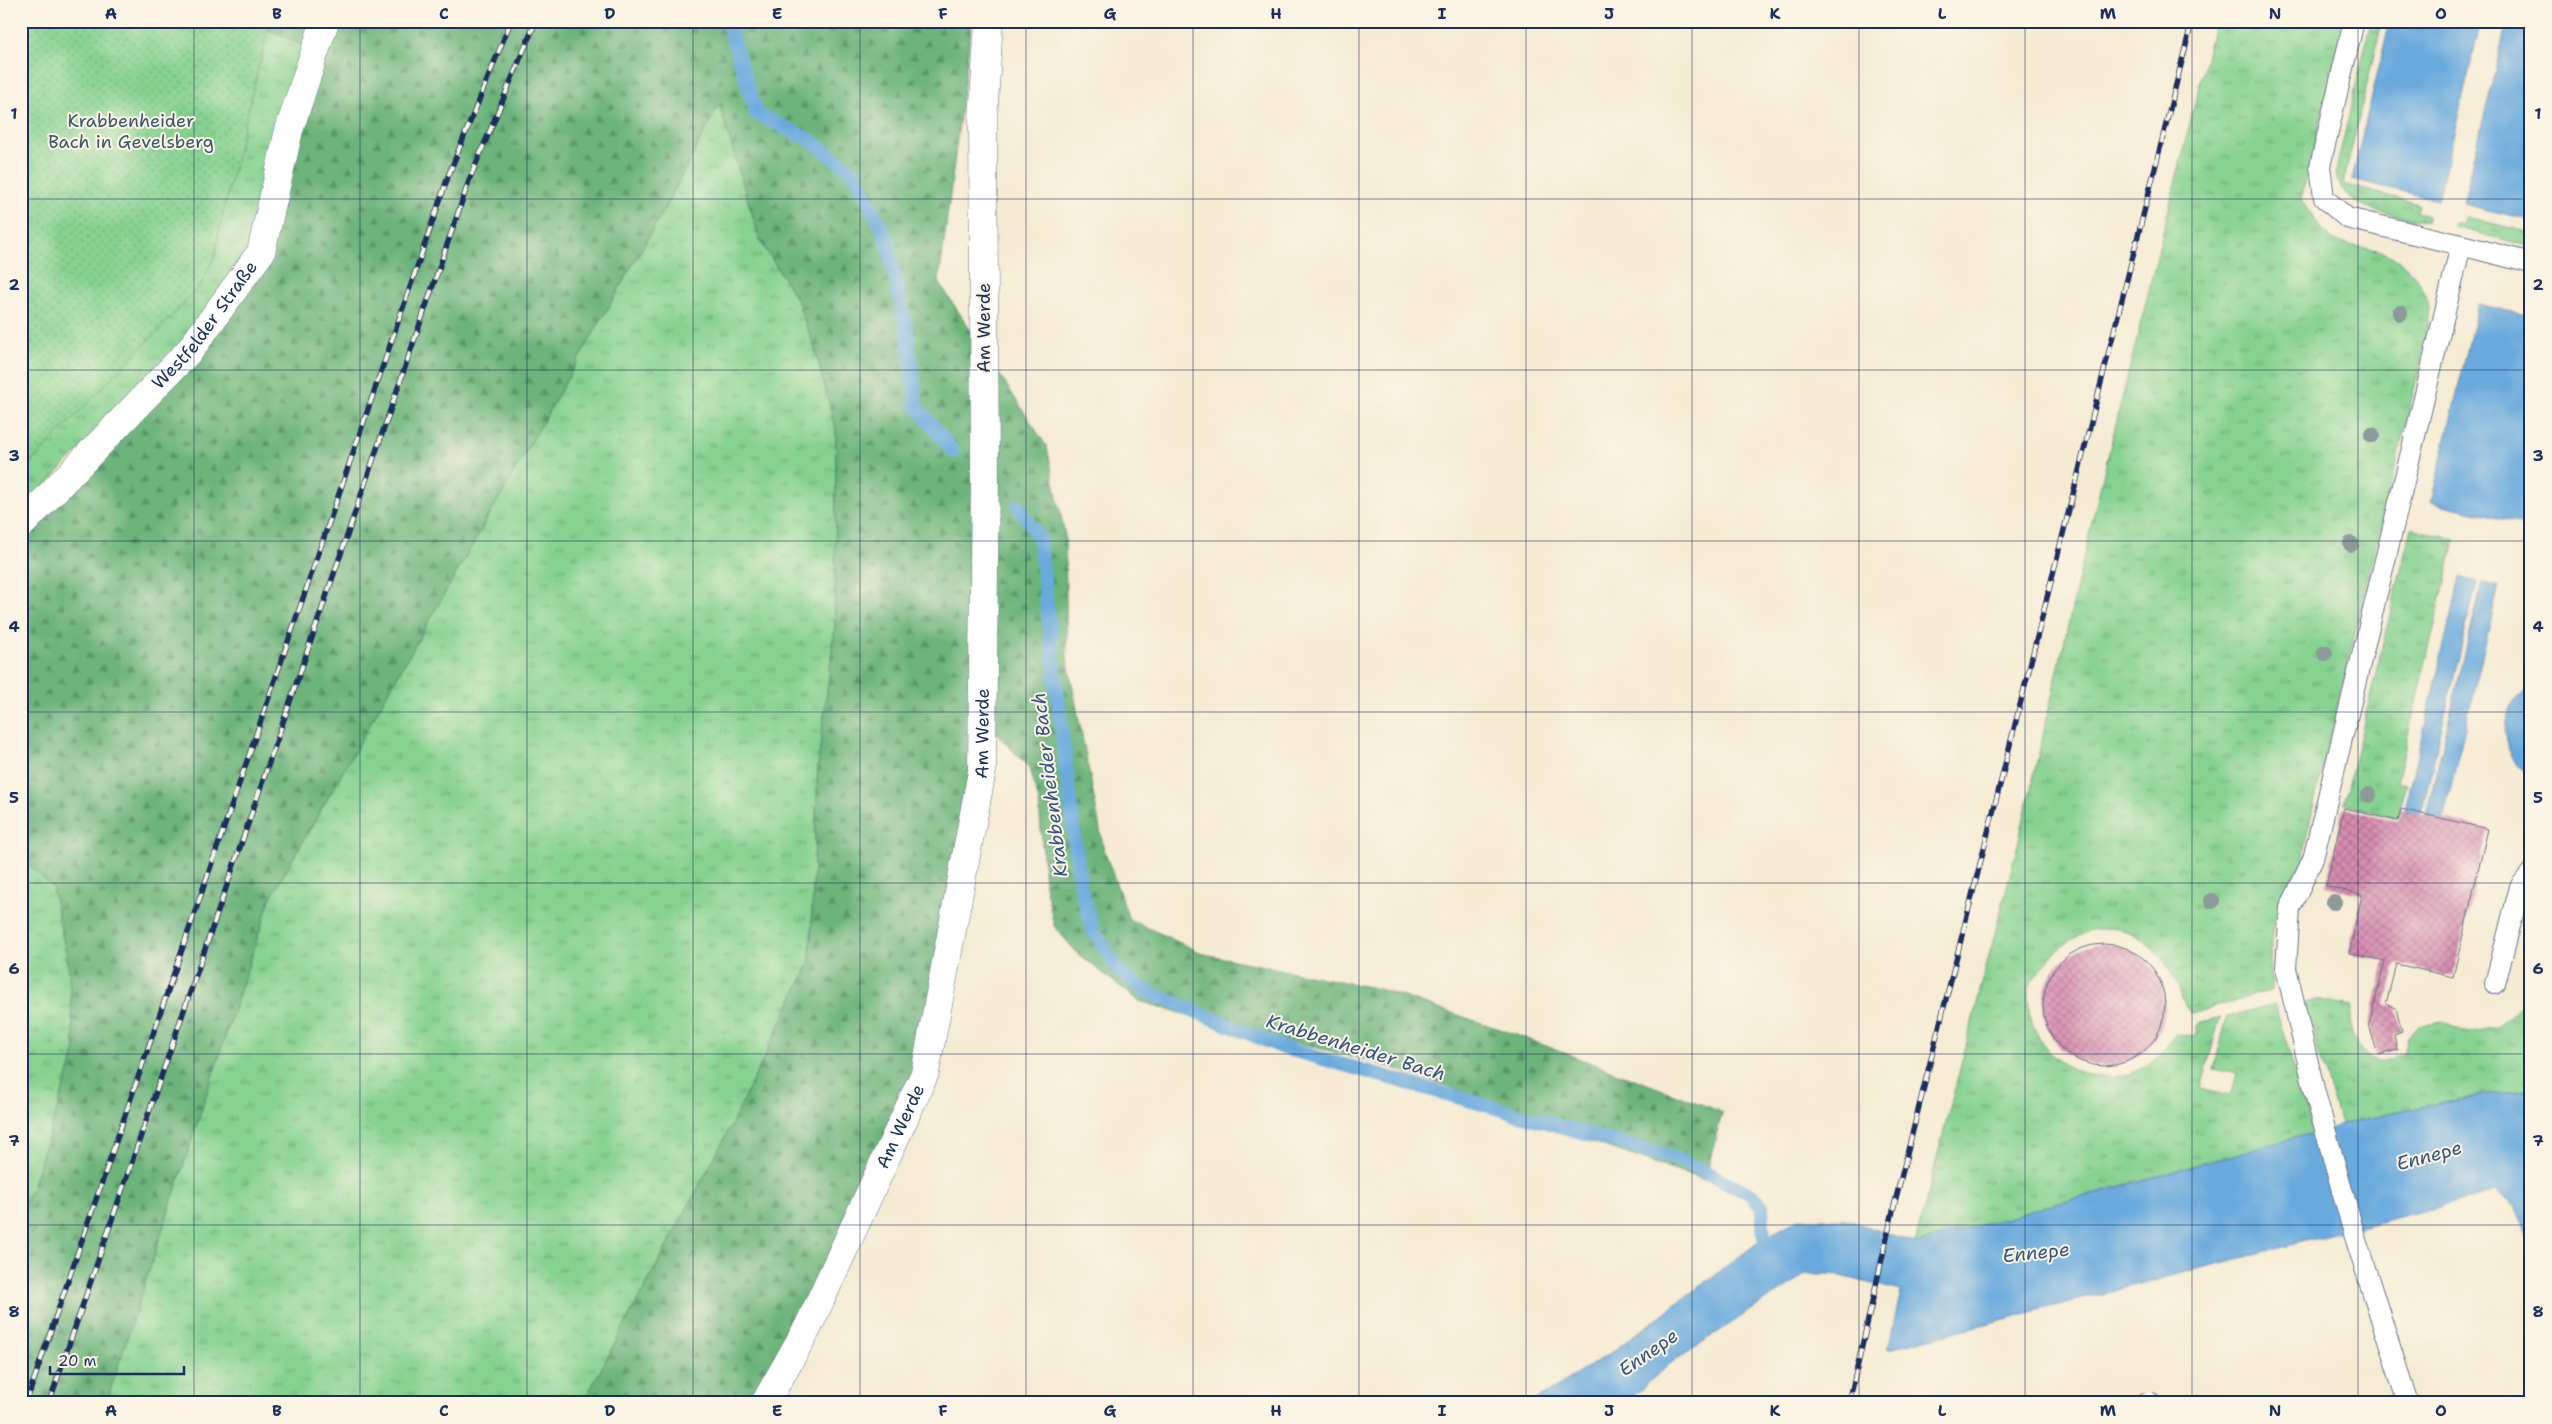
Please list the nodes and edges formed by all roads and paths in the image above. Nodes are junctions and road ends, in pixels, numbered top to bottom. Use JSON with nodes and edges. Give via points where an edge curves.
{"nodes":[{"id":1,"x":325,"y":21,"type":"edge"},
{"id":2,"x":989,"y":21,"type":"edge"},
{"id":3,"x":2354,"y":21,"type":"edge"},
{"id":4,"x":2461,"y":245,"type":"junction"},
{"id":5,"x":2531,"y":263,"type":"edge"},
{"id":6,"x":21,"y":525,"type":"edge"},
{"id":7,"x":2531,"y":873,"type":"edge"},
{"id":8,"x":2495,"y":984,"type":"dead end"},
{"id":9,"x":765,"y":1403,"type":"edge"},
{"id":10,"x":2147,"y":1403,"type":"edge"},
{"id":11,"x":2151,"y":1403,"type":"edge"},
{"id":12,"x":2408,"y":1403,"type":"edge"}],
"edges":[{"from":1,"to":6,"type":"street","name":"Westfelder Straße","via":[[289,130],[261,252],[190,350]]},
{"from":2,"to":9,"type":"street","name":"Am Werde","via":[[983,120],[985,471],[982,771],[925,1073],[808,1327]]},
{"from":3,"to":4,"type":"lane","via":[[2320,166],[2324,198],[2348,218]]},
{"from":4,"to":5,"type":"lane"},
{"from":4,"to":12,"type":"lane","via":[[2313,859],[2290,908],[2286,968],[2315,1094],[2355,1237]]},
{"from":7,"to":8,"type":"lane","via":[[2520,886]]},
{"from":10,"to":11,"type":"lane"}]}
